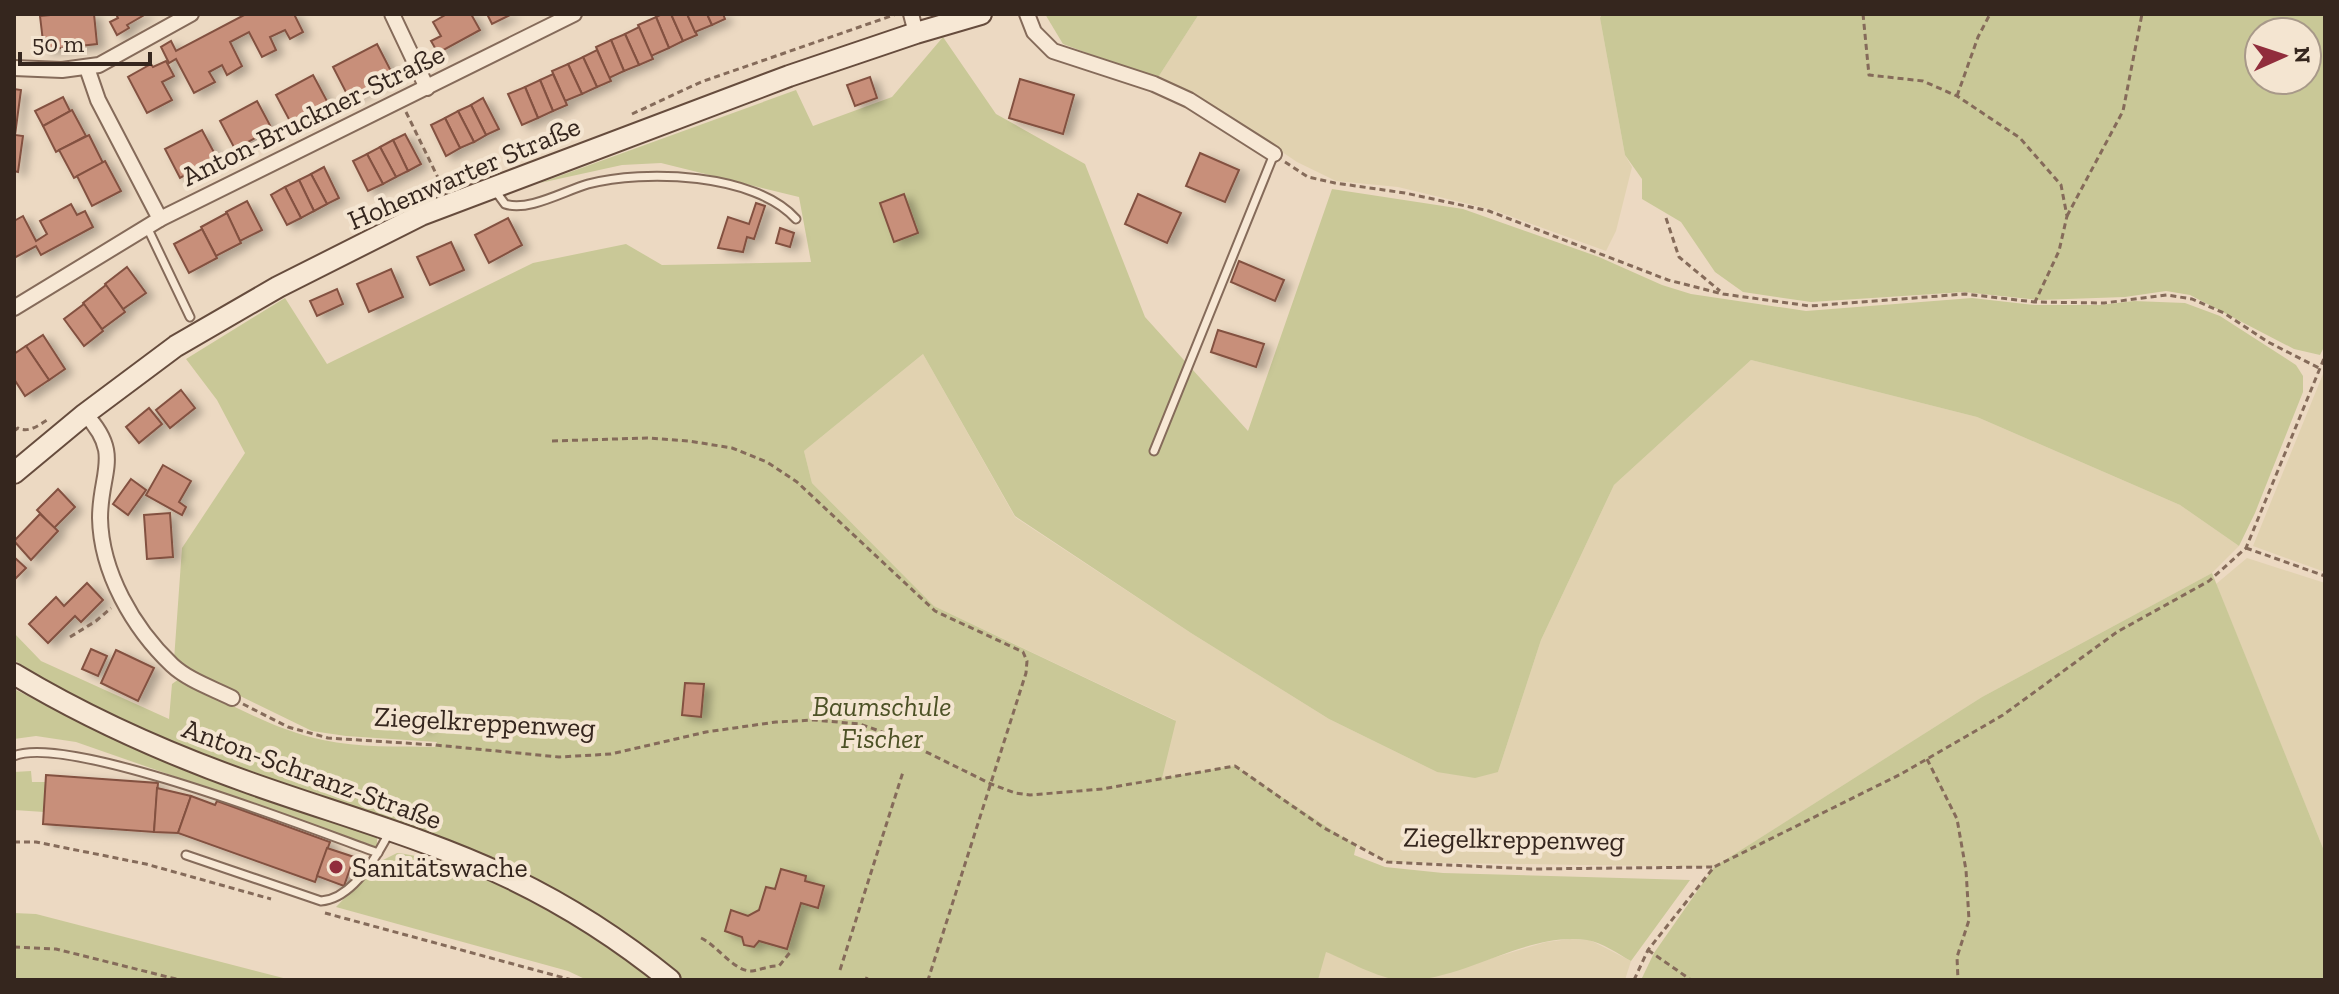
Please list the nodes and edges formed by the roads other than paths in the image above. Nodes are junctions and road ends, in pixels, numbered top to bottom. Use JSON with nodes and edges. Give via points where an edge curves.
{"nodes":[{"id":1,"x":191,"y":14,"type":"edge"},
{"id":2,"x":392,"y":14,"type":"edge"},
{"id":3,"x":574,"y":14,"type":"edge"},
{"id":4,"x":981,"y":14,"type":"edge"},
{"id":5,"x":1027,"y":14,"type":"edge"},
{"id":6,"x":913,"y":24,"type":"edge"},
{"id":7,"x":14,"y":68,"type":"edge"},
{"id":8,"x":87,"y":68,"type":"junction"},
{"id":9,"x":427,"y":88,"type":"junction"},
{"id":10,"x":1274,"y":154,"type":"joint"},
{"id":11,"x":493,"y":187,"type":"junction"},
{"id":12,"x":796,"y":219,"type":"dead end"},
{"id":13,"x":154,"y":223,"type":"junction"},
{"id":14,"x":14,"y":308,"type":"edge"},
{"id":15,"x":190,"y":317,"type":"dead end"},
{"id":16,"x":85,"y":414,"type":"junction"},
{"id":17,"x":1154,"y":451,"type":"dead end"},
{"id":18,"x":14,"y":471,"type":"edge"},
{"id":19,"x":15,"y":676,"type":"edge"},
{"id":20,"x":232,"y":698,"type":"road end"},
{"id":21,"x":14,"y":756,"type":"edge"},
{"id":22,"x":390,"y":831,"type":"junction"},
{"id":23,"x":378,"y":853,"type":"junction"},
{"id":24,"x":186,"y":855,"type":"dead end"},
{"id":25,"x":670,"y":980,"type":"edge"}],
"edges":[{"from":1,"to":8,"type":"street"},
{"from":2,"to":9,"type":"street"},
{"from":3,"to":9,"type":"street","name":"Anton-Bruckner-Straße"},
{"from":4,"to":6,"type":"street","name":"Hohenwarter Straße"},
{"from":5,"to":10,"type":"street","via":[[1034,32],[1053,51],[1189,100]]},
{"from":6,"to":11,"type":"street","name":"Hohenwarter Straße"},
{"from":7,"to":8,"type":"street"},
{"from":8,"to":13,"type":"street","name":"Anton-Bruckner-Straße"},
{"from":9,"to":13,"type":"street","name":"Anton-Bruckner-Straße"},
{"from":10,"to":17,"type":"lane"},
{"from":11,"to":12,"type":"lane","via":[[505,204],[523,206],[611,179],[678,176],[751,193],[784,207]]},
{"from":11,"to":16,"type":"street","name":"Hohenwarter Straße","via":[[421,215],[278,287],[176,346]]},
{"from":13,"to":14,"type":"street","name":"Anton-Bruckner-Straße"},
{"from":13,"to":15,"type":"lane"},
{"from":16,"to":18,"type":"street","name":"Hohenwarter Straße"},
{"from":16,"to":20,"type":"street","via":[[106,442],[101,534],[122,597],[174,667]]},
{"from":19,"to":22,"type":"street","name":"Anton-Schranz-Straße","via":[[181,758]]},
{"from":21,"to":23,"type":"lane","via":[[55,754],[133,770]]},
{"from":22,"to":23,"type":"lane"},
{"from":22,"to":25,"type":"street","name":"Anton-Schranz-Straße","via":[[538,892]]},
{"from":23,"to":24,"type":"lane","via":[[343,894],[321,901]]}]}
